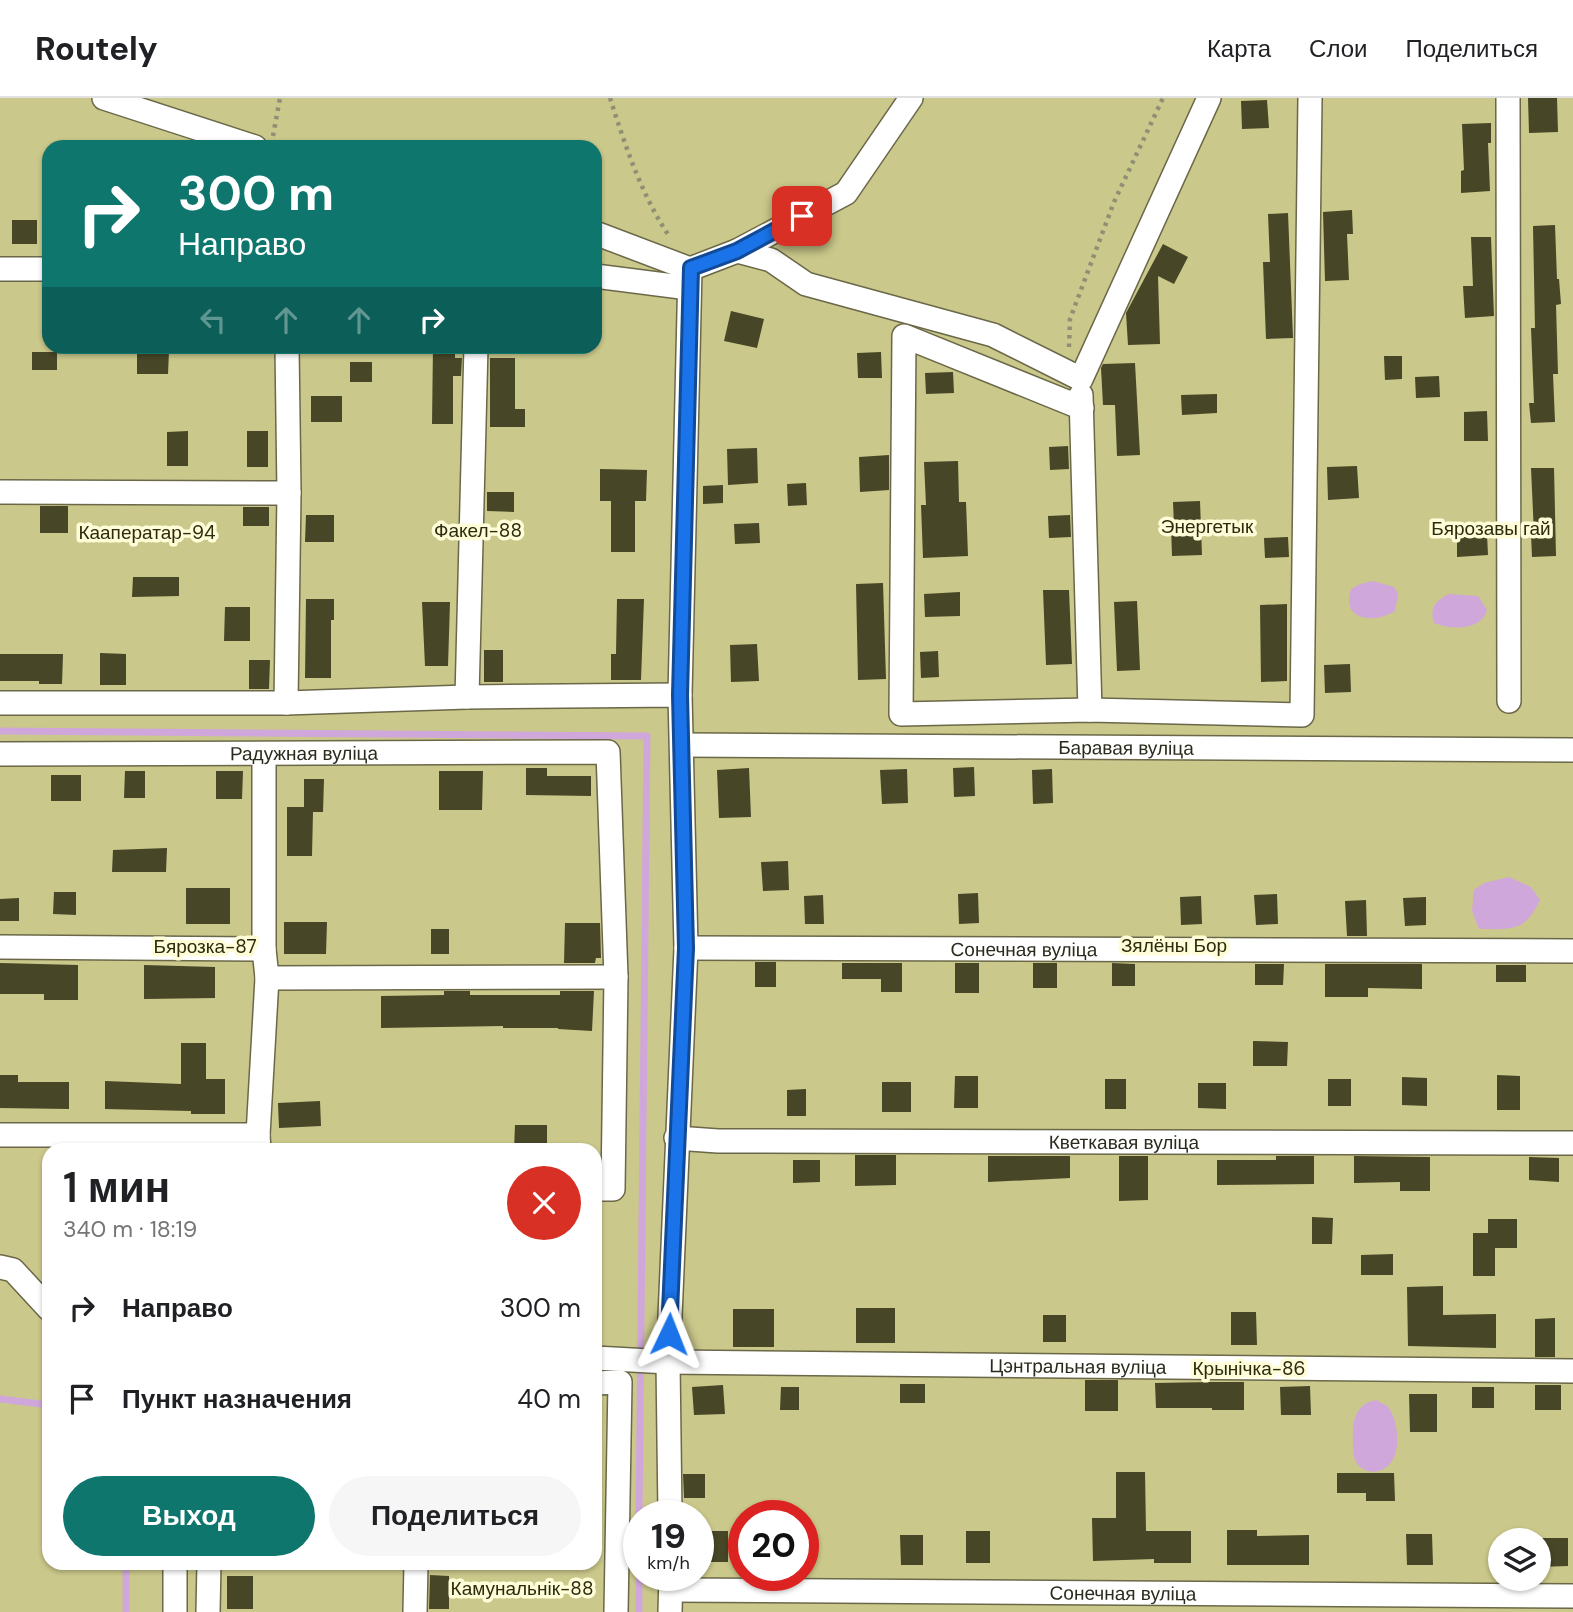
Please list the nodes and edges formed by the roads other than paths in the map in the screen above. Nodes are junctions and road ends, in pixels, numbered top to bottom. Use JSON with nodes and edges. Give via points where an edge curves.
{"nodes":[{"id":1,"x":104,"y":98,"type":"edge"},
{"id":2,"x":911,"y":98,"type":"edge"},
{"id":3,"x":1209,"y":98,"type":"edge"},
{"id":4,"x":1310,"y":98,"type":"edge"},
{"id":5,"x":1508,"y":98,"type":"edge"},
{"id":6,"x":233,"y":140,"type":"edge"},
{"id":7,"x":602,"y":236,"type":"edge"},
{"id":8,"x":737,"y":251,"type":"junction"},
{"id":9,"x":42,"y":269,"type":"edge"},
{"id":10,"x":0,"y":270,"type":"edge"},
{"id":11,"x":602,"y":276,"type":"edge"},
{"id":12,"x":690,"y":278,"type":"junction"},
{"id":13,"x":287,"y":354,"type":"edge"},
{"id":14,"x":476,"y":354,"type":"edge"},
{"id":15,"x":1075,"y":376,"type":"junction"},
{"id":16,"x":1082,"y":408,"type":"junction"},
{"id":17,"x":0,"y":492,"type":"edge"},
{"id":18,"x":289,"y":492,"type":"junction"},
{"id":19,"x":680,"y":695,"type":"junction"},
{"id":20,"x":467,"y":697,"type":"junction"},
{"id":21,"x":1509,"y":701,"type":"dead end"},
{"id":22,"x":0,"y":703,"type":"edge"},
{"id":23,"x":286,"y":703,"type":"junction"},
{"id":24,"x":1090,"y":710,"type":"junction"},
{"id":25,"x":681,"y":745,"type":"junction"},
{"id":26,"x":1573,"y":750,"type":"edge"},
{"id":27,"x":0,"y":754,"type":"edge"},
{"id":28,"x":264,"y":754,"type":"junction"},
{"id":29,"x":0,"y":947,"type":"edge"},
{"id":30,"x":686,"y":948,"type":"junction"},
{"id":31,"x":264,"y":949,"type":"junction"},
{"id":32,"x":1573,"y":951,"type":"edge"},
{"id":33,"x":617,"y":977,"type":"junction"},
{"id":34,"x":267,"y":978,"type":"junction"},
{"id":35,"x":0,"y":1135,"type":"edge"},
{"id":36,"x":676,"y":1138,"type":"junction"},
{"id":37,"x":259,"y":1142,"type":"edge"},
{"id":38,"x":1573,"y":1143,"type":"edge"},
{"id":39,"x":602,"y":1189,"type":"edge"},
{"id":40,"x":0,"y":1267,"type":"edge"},
{"id":41,"x":42,"y":1301,"type":"edge"},
{"id":42,"x":602,"y":1357,"type":"edge"},
{"id":43,"x":668,"y":1362,"type":"junction"},
{"id":44,"x":1573,"y":1371,"type":"edge"},
{"id":45,"x":602,"y":1383,"type":"edge"},
{"id":46,"x":670,"y":1500,"type":"edge"},
{"id":47,"x":175,"y":1570,"type":"edge"},
{"id":48,"x":209,"y":1570,"type":"edge"},
{"id":49,"x":416,"y":1570,"type":"edge"},
{"id":50,"x":671,"y":1592,"type":"edge"},
{"id":51,"x":1573,"y":1596,"type":"edge"},
{"id":52,"x":175,"y":1612,"type":"edge"},
{"id":53,"x":208,"y":1612,"type":"edge"},
{"id":54,"x":415,"y":1612,"type":"edge"},
{"id":55,"x":616,"y":1612,"type":"edge"}],
"edges":[{"from":1,"to":6,"type":"street"},
{"from":2,"to":8,"type":"street","via":[[846,192]]},
{"from":3,"to":15,"type":"street"},
{"from":4,"to":24,"type":"street","via":[[1302,715]]},
{"from":5,"to":21,"type":"street"},
{"from":7,"to":12,"type":"street"},
{"from":8,"to":12,"type":"street"},
{"from":8,"to":15,"type":"street","via":[[771,260],[807,284],[993,335]]},
{"from":9,"to":10,"type":"street"},
{"from":11,"to":12,"type":"street"},
{"from":12,"to":19,"type":"street"},
{"from":13,"to":18,"type":"street"},
{"from":14,"to":20,"type":"street"},
{"from":15,"to":16,"type":"street"},
{"from":16,"to":24,"type":"street"},
{"from":16,"to":24,"type":"street","via":[[904,336],[901,714]]},
{"from":17,"to":18,"type":"street"},
{"from":18,"to":23,"type":"street"},
{"from":19,"to":20,"type":"street"},
{"from":19,"to":25,"type":"street"},
{"from":20,"to":23,"type":"street"},
{"from":22,"to":23,"type":"street"},
{"from":25,"to":26,"type":"street","name":"Баравая вуліца"},
{"from":25,"to":30,"type":"street"},
{"from":27,"to":28,"type":"street","name":"Радужная вуліца"},
{"from":28,"to":31,"type":"street"},
{"from":28,"to":33,"type":"street","name":"Радужная вуліца","via":[[608,752]]},
{"from":29,"to":31,"type":"street"},
{"from":30,"to":32,"type":"street","name":"Сонечная вуліца"},
{"from":30,"to":36,"type":"street"},
{"from":31,"to":34,"type":"street"},
{"from":33,"to":34,"type":"street"},
{"from":33,"to":39,"type":"street","via":[[613,1189]]},
{"from":34,"to":37,"type":"street"},
{"from":35,"to":37,"type":"street"},
{"from":36,"to":38,"type":"street","name":"Кветкавая вуліца"},
{"from":36,"to":43,"type":"street"},
{"from":40,"to":41,"type":"street","via":[[13,1270]]},
{"from":42,"to":43,"type":"street","name":"Цэнтральная вуліца"},
{"from":43,"to":44,"type":"street","name":"Цэнтральная вуліца"},
{"from":43,"to":46,"type":"street"},
{"from":45,"to":55,"type":"street","via":[[620,1382]]},
{"from":47,"to":52,"type":"street"},
{"from":48,"to":53,"type":"street"},
{"from":49,"to":54,"type":"street"},
{"from":50,"to":51,"type":"street","name":"Сонечная вуліца"}]}
